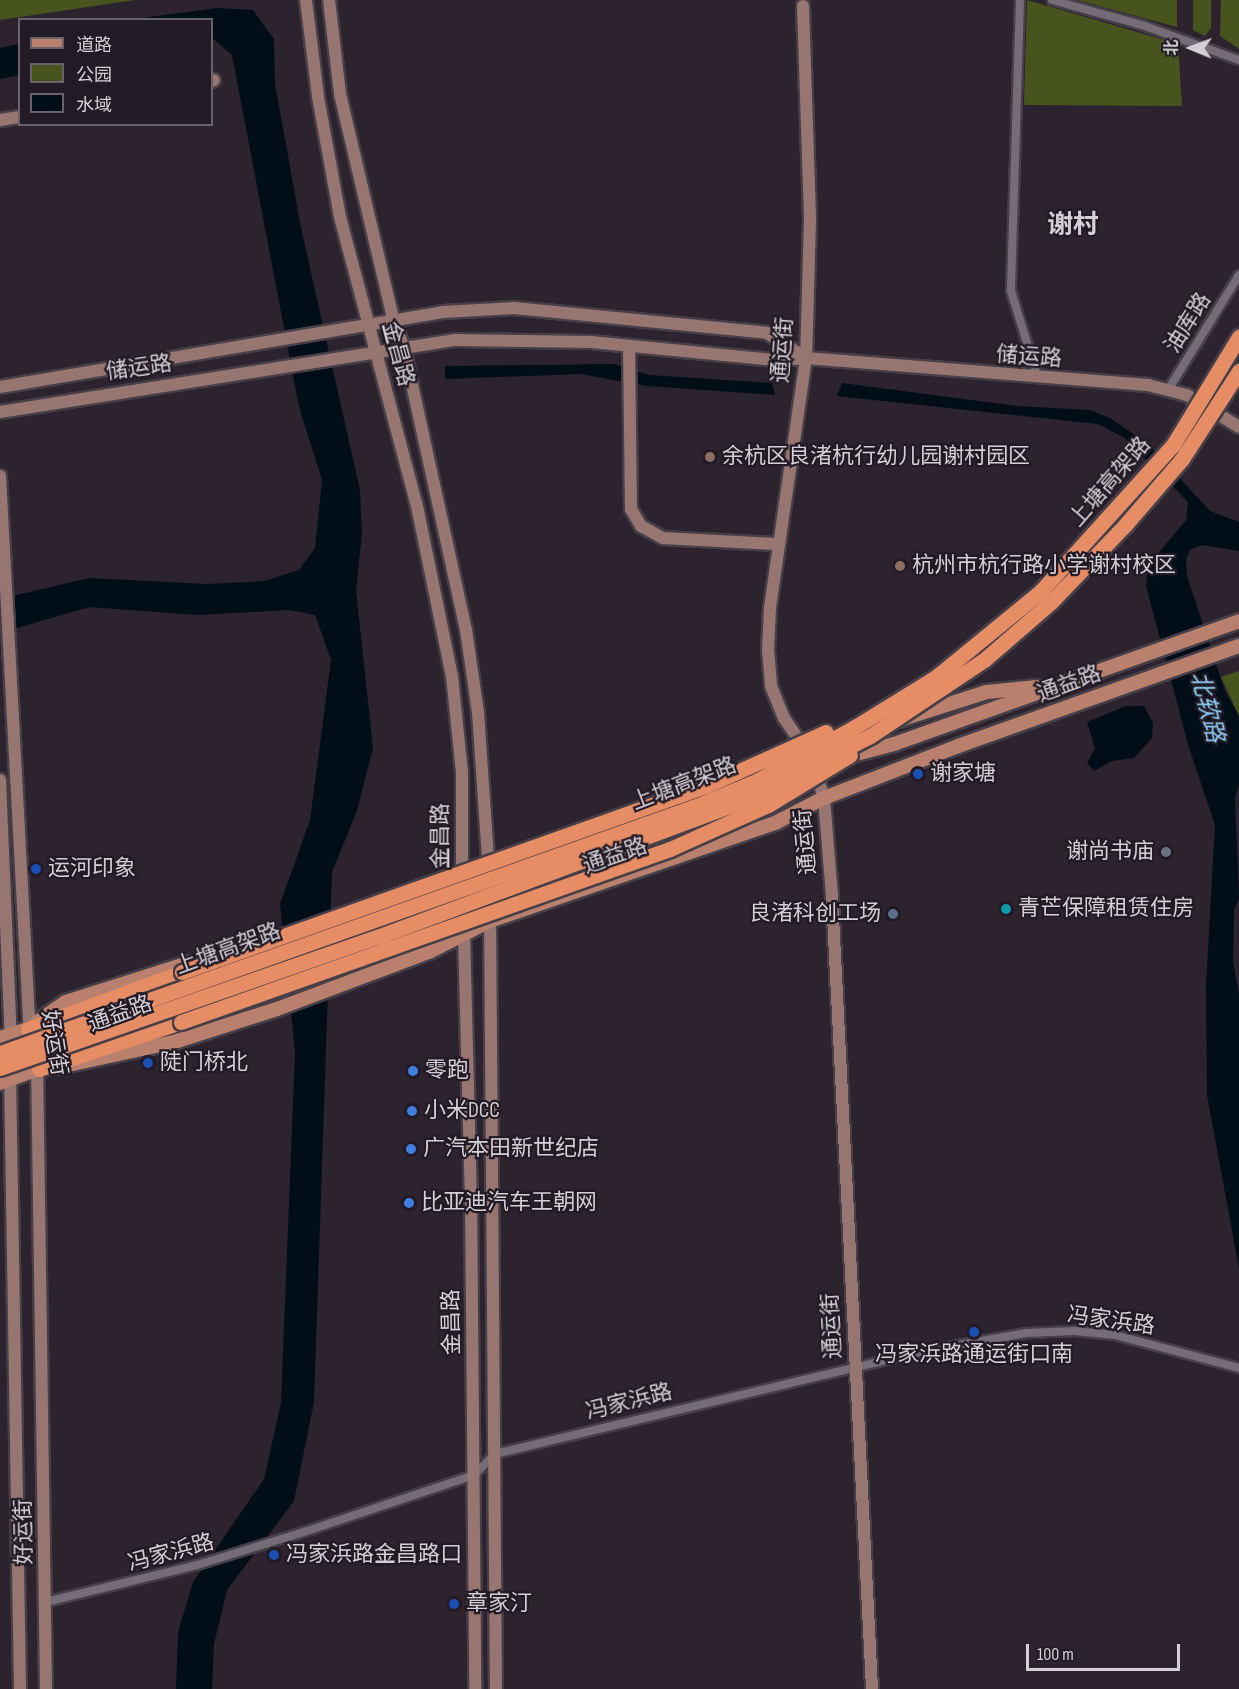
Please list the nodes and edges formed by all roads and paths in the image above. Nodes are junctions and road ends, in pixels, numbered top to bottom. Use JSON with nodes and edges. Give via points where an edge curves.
{"nodes":[{"id":1,"x":306,"y":0,"type":"edge"},
{"id":2,"x":329,"y":0,"type":"edge"},
{"id":3,"x":1020,"y":0,"type":"edge"},
{"id":4,"x":1052,"y":0,"type":"edge"},
{"id":5,"x":803,"y":6,"type":"dead end"},
{"id":6,"x":1239,"y":60,"type":"edge"},
{"id":7,"x":18,"y":117,"type":"edge"},
{"id":8,"x":0,"y":120,"type":"edge"},
{"id":9,"x":1239,"y":274,"type":"edge"},
{"id":10,"x":394,"y":322,"type":"junction"},
{"id":11,"x":368,"y":324,"type":"junction"},
{"id":12,"x":1239,"y":337,"type":"edge"},
{"id":13,"x":629,"y":346,"type":"junction"},
{"id":14,"x":404,"y":348,"type":"junction"},
{"id":15,"x":376,"y":352,"type":"junction"},
{"id":16,"x":806,"y":358,"type":"junction"},
{"id":17,"x":1239,"y":371,"type":"edge"},
{"id":18,"x":1038,"y":378,"type":"junction"},
{"id":19,"x":0,"y":387,"type":"edge"},
{"id":20,"x":1168,"y":390,"type":"junction"},
{"id":21,"x":0,"y":412,"type":"edge"},
{"id":22,"x":1239,"y":427,"type":"edge"},
{"id":23,"x":0,"y":476,"type":"edge"},
{"id":24,"x":779,"y":544,"type":"junction"},
{"id":25,"x":1239,"y":621,"type":"edge"},
{"id":26,"x":1239,"y":646,"type":"edge"},
{"id":27,"x":936,"y":678,"type":"junction"},
{"id":28,"x":1056,"y":686,"type":"junction"},
{"id":29,"x":870,"y":736,"type":"junction"},
{"id":30,"x":805,"y":747,"type":"junction"},
{"id":31,"x":814,"y":766,"type":"junction"},
{"id":32,"x":0,"y":780,"type":"edge"},
{"id":33,"x":824,"y":798,"type":"junction"},
{"id":34,"x":489,"y":857,"type":"junction"},
{"id":35,"x":461,"y":865,"type":"junction"},
{"id":36,"x":489,"y":873,"type":"junction"},
{"id":37,"x":462,"y":882,"type":"junction"},
{"id":38,"x":490,"y":921,"type":"junction"},
{"id":39,"x":466,"y":933,"type":"junction"},
{"id":40,"x":27,"y":1029,"type":"junction"},
{"id":41,"x":6,"y":1036,"type":"edge"},
{"id":42,"x":0,"y":1053,"type":"edge"},
{"id":43,"x":39,"y":1069,"type":"junction"},
{"id":44,"x":3,"y":1077,"type":"edge"},
{"id":45,"x":855,"y":1366,"type":"junction"},
{"id":46,"x":1235,"y":1367,"type":"edge"},
{"id":47,"x":495,"y":1454,"type":"junction"},
{"id":48,"x":474,"y":1475,"type":"junction"},
{"id":49,"x":45,"y":1602,"type":"junction"},
{"id":50,"x":20,"y":1689,"type":"edge"},
{"id":51,"x":46,"y":1689,"type":"edge"},
{"id":52,"x":475,"y":1689,"type":"edge"},
{"id":53,"x":496,"y":1689,"type":"edge"},
{"id":54,"x":872,"y":1689,"type":"edge"}],
"edges":[{"from":1,"to":11,"type":"street","name":"金昌路","via":[[318,97],[340,217]]},
{"from":2,"to":10,"type":"street","name":"金昌路","via":[[340,94]]},
{"from":3,"to":18,"type":"street","via":[[1011,291]]},
{"from":4,"to":6,"type":"street","via":[[1142,25]]},
{"from":5,"to":16,"type":"street","name":"通运街","via":[[810,219]]},
{"from":7,"to":8,"type":"street"},
{"from":9,"to":20,"type":"street","name":"油库路"},
{"from":10,"to":11,"type":"street","name":"储运路"},
{"from":10,"to":14,"type":"street","name":"金昌路"},
{"from":10,"to":16,"type":"street","name":"储运路","via":[[443,312],[514,308],[583,312],[767,333]]},
{"from":11,"to":15,"type":"street","name":"金昌路"},
{"from":11,"to":19,"type":"street","name":"储运路"},
{"from":12,"to":27,"type":"highway","name":"上塘高架路","bridge":true,"via":[[1173,445],[1114,514],[1041,591]]},
{"from":13,"to":14,"type":"street","name":"储运路","via":[[455,340]]},
{"from":13,"to":16,"type":"street","name":"储运路","via":[[773,360]]},
{"from":13,"to":24,"type":"street","via":[[631,509],[641,526],[663,538]]},
{"from":14,"to":15,"type":"street","name":"储运路"},
{"from":14,"to":34,"type":"street","name":"金昌路","via":[[466,630],[478,712]]},
{"from":15,"to":21,"type":"street","name":"储运路"},
{"from":15,"to":35,"type":"street","name":"金昌路","via":[[418,511],[452,676],[462,772]]},
{"from":16,"to":18,"type":"street","name":"储运路"},
{"from":16,"to":24,"type":"street","name":"通运街"},
{"from":17,"to":29,"type":"highway","name":"上塘高架路","bridge":true,"via":[[1182,459],[1051,602],[984,660]]},
{"from":18,"to":20,"type":"street","name":"储运路","via":[[1148,385]]},
{"from":20,"to":22,"type":"street","name":"储运路","via":[[1187,396]]},
{"from":23,"to":40,"type":"street","name":"好运街"},
{"from":24,"to":30,"type":"street","name":"通运街","via":[[770,608],[771,686],[784,718]]},
{"from":25,"to":28,"type":"main road","name":"通益路"},
{"from":26,"to":33,"type":"main road","name":"通益路"},
{"from":27,"to":40,"type":"highway","bridge":true,"via":[[708,785]]},
{"from":27,"to":42,"type":"highway","name":"上塘高架路","bridge":true,"via":[[756,781],[704,803]]},
{"from":28,"to":30,"type":"main road","via":[[987,692]]},
{"from":28,"to":31,"type":"main road","name":"通益路","via":[[894,744]]},
{"from":29,"to":43,"type":"highway","bridge":true,"via":[[808,784],[670,849]]},
{"from":29,"to":44,"type":"highway","name":"上塘高架路","bridge":true,"via":[[742,801]]},
{"from":30,"to":31,"type":"street","name":"通运街"},
{"from":30,"to":34,"type":"main road"},
{"from":31,"to":33,"type":"street","name":"通运街"},
{"from":31,"to":36,"type":"main road","name":"通益路","via":[[691,800]]},
{"from":32,"to":41,"type":"street","name":"好运街"},
{"from":33,"to":38,"type":"main road","name":"通益路","via":[[777,822]]},
{"from":33,"to":45,"type":"street","name":"通运街"},
{"from":34,"to":35,"type":"main road"},
{"from":34,"to":36,"type":"street","name":"金昌路"},
{"from":35,"to":37,"type":"street","name":"金昌路"},
{"from":35,"to":40,"type":"main road","via":[[66,1002]]},
{"from":36,"to":37,"type":"main road","name":"通益路"},
{"from":36,"to":38,"type":"street","name":"金昌路"},
{"from":37,"to":39,"type":"street","name":"金昌路"},
{"from":37,"to":40,"type":"main road","name":"通益路"},
{"from":38,"to":39,"type":"main road","name":"通益路"},
{"from":38,"to":47,"type":"street","name":"金昌路"},
{"from":39,"to":43,"type":"main road","via":[[277,1010],[89,1063]]},
{"from":39,"to":43,"type":"main road","name":"通益路","via":[[402,938],[101,1042]]},
{"from":39,"to":48,"type":"street","name":"金昌路"},
{"from":40,"to":41,"type":"main road","name":"通益路"},
{"from":40,"to":43,"type":"street","name":"好运街"},
{"from":41,"to":44,"type":"street","name":"好运街"},
{"from":43,"to":44,"type":"main road","name":"通益路"},
{"from":43,"to":49,"type":"street","name":"好运街"},
{"from":44,"to":50,"type":"street","name":"好运街"},
{"from":45,"to":46,"type":"street","name":"冯家浜路","via":[[1026,1333],[1075,1331],[1125,1337]]},
{"from":45,"to":47,"type":"street","name":"冯家浜路"},
{"from":45,"to":54,"type":"street","name":"通运街"},
{"from":47,"to":48,"type":"street","name":"冯家浜路"},
{"from":47,"to":53,"type":"street","name":"金昌路"},
{"from":48,"to":49,"type":"street","name":"冯家浜路","via":[[262,1546]]},
{"from":48,"to":52,"type":"street","name":"金昌路"},
{"from":49,"to":51,"type":"street","name":"好运街"}]}
